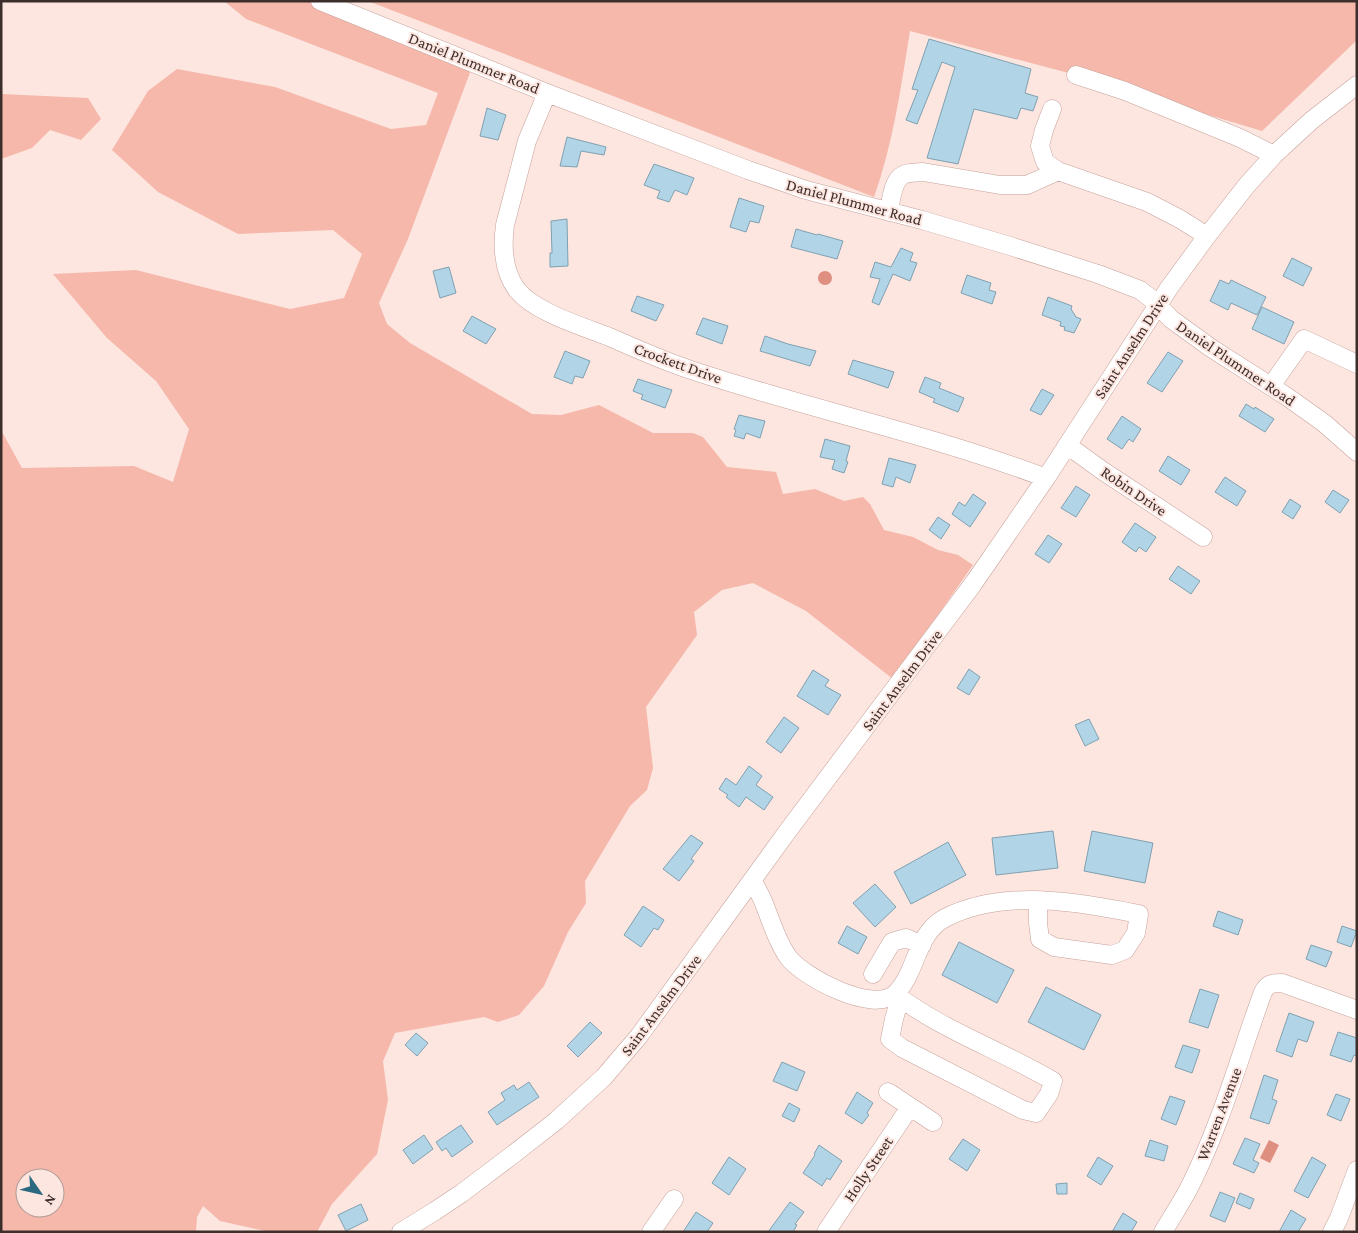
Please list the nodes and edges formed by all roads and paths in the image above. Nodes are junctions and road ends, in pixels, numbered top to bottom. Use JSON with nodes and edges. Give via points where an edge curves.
{"nodes":[{"id":1,"x":320,"y":1,"type":"edge"},
{"id":2,"x":1076,"y":75,"type":"dead end"},
{"id":3,"x":1357,"y":85,"type":"edge"},
{"id":4,"x":547,"y":92,"type":"junction"},
{"id":5,"x":1052,"y":109,"type":"dead end"},
{"id":6,"x":1274,"y":155,"type":"junction"},
{"id":7,"x":1058,"y":171,"type":"junction"},
{"id":8,"x":890,"y":212,"type":"junction"},
{"id":9,"x":1206,"y":236,"type":"junction"},
{"id":10,"x":1158,"y":305,"type":"junction"},
{"id":11,"x":1357,"y":364,"type":"edge"},
{"id":12,"x":1271,"y":386,"type":"junction"},
{"id":13,"x":1066,"y":445,"type":"junction"},
{"id":14,"x":1357,"y":452,"type":"edge"},
{"id":15,"x":1046,"y":478,"type":"junction"},
{"id":16,"x":1203,"y":537,"type":"dead end"},
{"id":17,"x":753,"y":881,"type":"junction"},
{"id":18,"x":1038,"y":901,"type":"junction"},
{"id":19,"x":922,"y":945,"type":"junction"},
{"id":20,"x":873,"y":974,"type":"dead end"},
{"id":21,"x":898,"y":996,"type":"junction"},
{"id":22,"x":1357,"y":1010,"type":"edge"},
{"id":23,"x":888,"y":1092,"type":"dead end"},
{"id":24,"x":910,"y":1107,"type":"junction"},
{"id":25,"x":933,"y":1122,"type":"dead end"},
{"id":26,"x":1357,"y":1170,"type":"edge"},
{"id":27,"x":674,"y":1199,"type":"dead end"},
{"id":28,"x":401,"y":1232,"type":"edge"},
{"id":29,"x":651,"y":1232,"type":"edge"},
{"id":30,"x":826,"y":1232,"type":"edge"},
{"id":31,"x":1163,"y":1232,"type":"edge"},
{"id":32,"x":1332,"y":1232,"type":"edge"}],
"edges":[{"from":1,"to":4,"type":"street","name":"Daniel Plummer Road"},
{"from":2,"to":6,"type":"street","via":[[1125,91]]},
{"from":3,"to":6,"type":"street","name":"Saint Anselm Drive"},
{"from":4,"to":8,"type":"street","name":"Daniel Plummer Road","via":[[748,170],[806,190]]},
{"from":4,"to":15,"type":"street","name":"Crockett Drive","via":[[528,141],[505,225],[503,246],[509,276],[527,299],[542,309],[688,369],[990,458]]},
{"from":5,"to":7,"type":"street","via":[[1040,146],[1044,162]]},
{"from":6,"to":9,"type":"street","name":"Saint Anselm Drive"},
{"from":7,"to":8,"type":"street","via":[[1027,186],[911,173],[899,179]]},
{"from":7,"to":9,"type":"street","via":[[1148,202]]},
{"from":8,"to":10,"type":"street","name":"Daniel Plummer Road","via":[[1112,279],[1140,290]]},
{"from":9,"to":10,"type":"street","name":"Saint Anselm Drive"},
{"from":10,"to":12,"type":"street","name":"Daniel Plummer Road","via":[[1190,334]]},
{"from":10,"to":13,"type":"street","name":"Saint Anselm Drive"},
{"from":11,"to":12,"type":"street","via":[[1304,339]]},
{"from":12,"to":14,"type":"street","name":"Daniel Plummer Road","via":[[1324,423]]},
{"from":13,"to":15,"type":"street","name":"Saint Anselm Drive"},
{"from":13,"to":16,"type":"street","name":"Robin Drive"},
{"from":15,"to":17,"type":"street","name":"Saint Anselm Drive","via":[[968,591]]},
{"from":17,"to":21,"type":"street","via":[[780,943],[793,963],[810,976],[854,997],[882,1000]]},
{"from":17,"to":28,"type":"street","name":"Saint Anselm Drive","via":[[639,1036],[604,1077],[512,1156]]},
{"from":18,"to":18,"type":"street","via":[[1088,904],[1139,914],[1136,932],[1125,950],[1112,955],[1054,947],[1040,938]]},
{"from":18,"to":19,"type":"street","via":[[986,904],[956,913],[932,927]]},
{"from":19,"to":20,"type":"street","via":[[906,938],[892,942]]},
{"from":19,"to":21,"type":"street"},
{"from":21,"to":21,"type":"street","via":[[929,1017],[1053,1081],[1049,1094],[1036,1113],[1023,1110],[890,1039]]},
{"from":22,"to":31,"type":"street","name":"Warren Avenue","via":[[1282,983],[1267,985],[1222,1112],[1192,1183]]},
{"from":23,"to":24,"type":"street"},
{"from":24,"to":25,"type":"street"},
{"from":24,"to":30,"type":"street","name":"Holly Street"},
{"from":26,"to":32,"type":"street"},
{"from":27,"to":29,"type":"street"}]}
